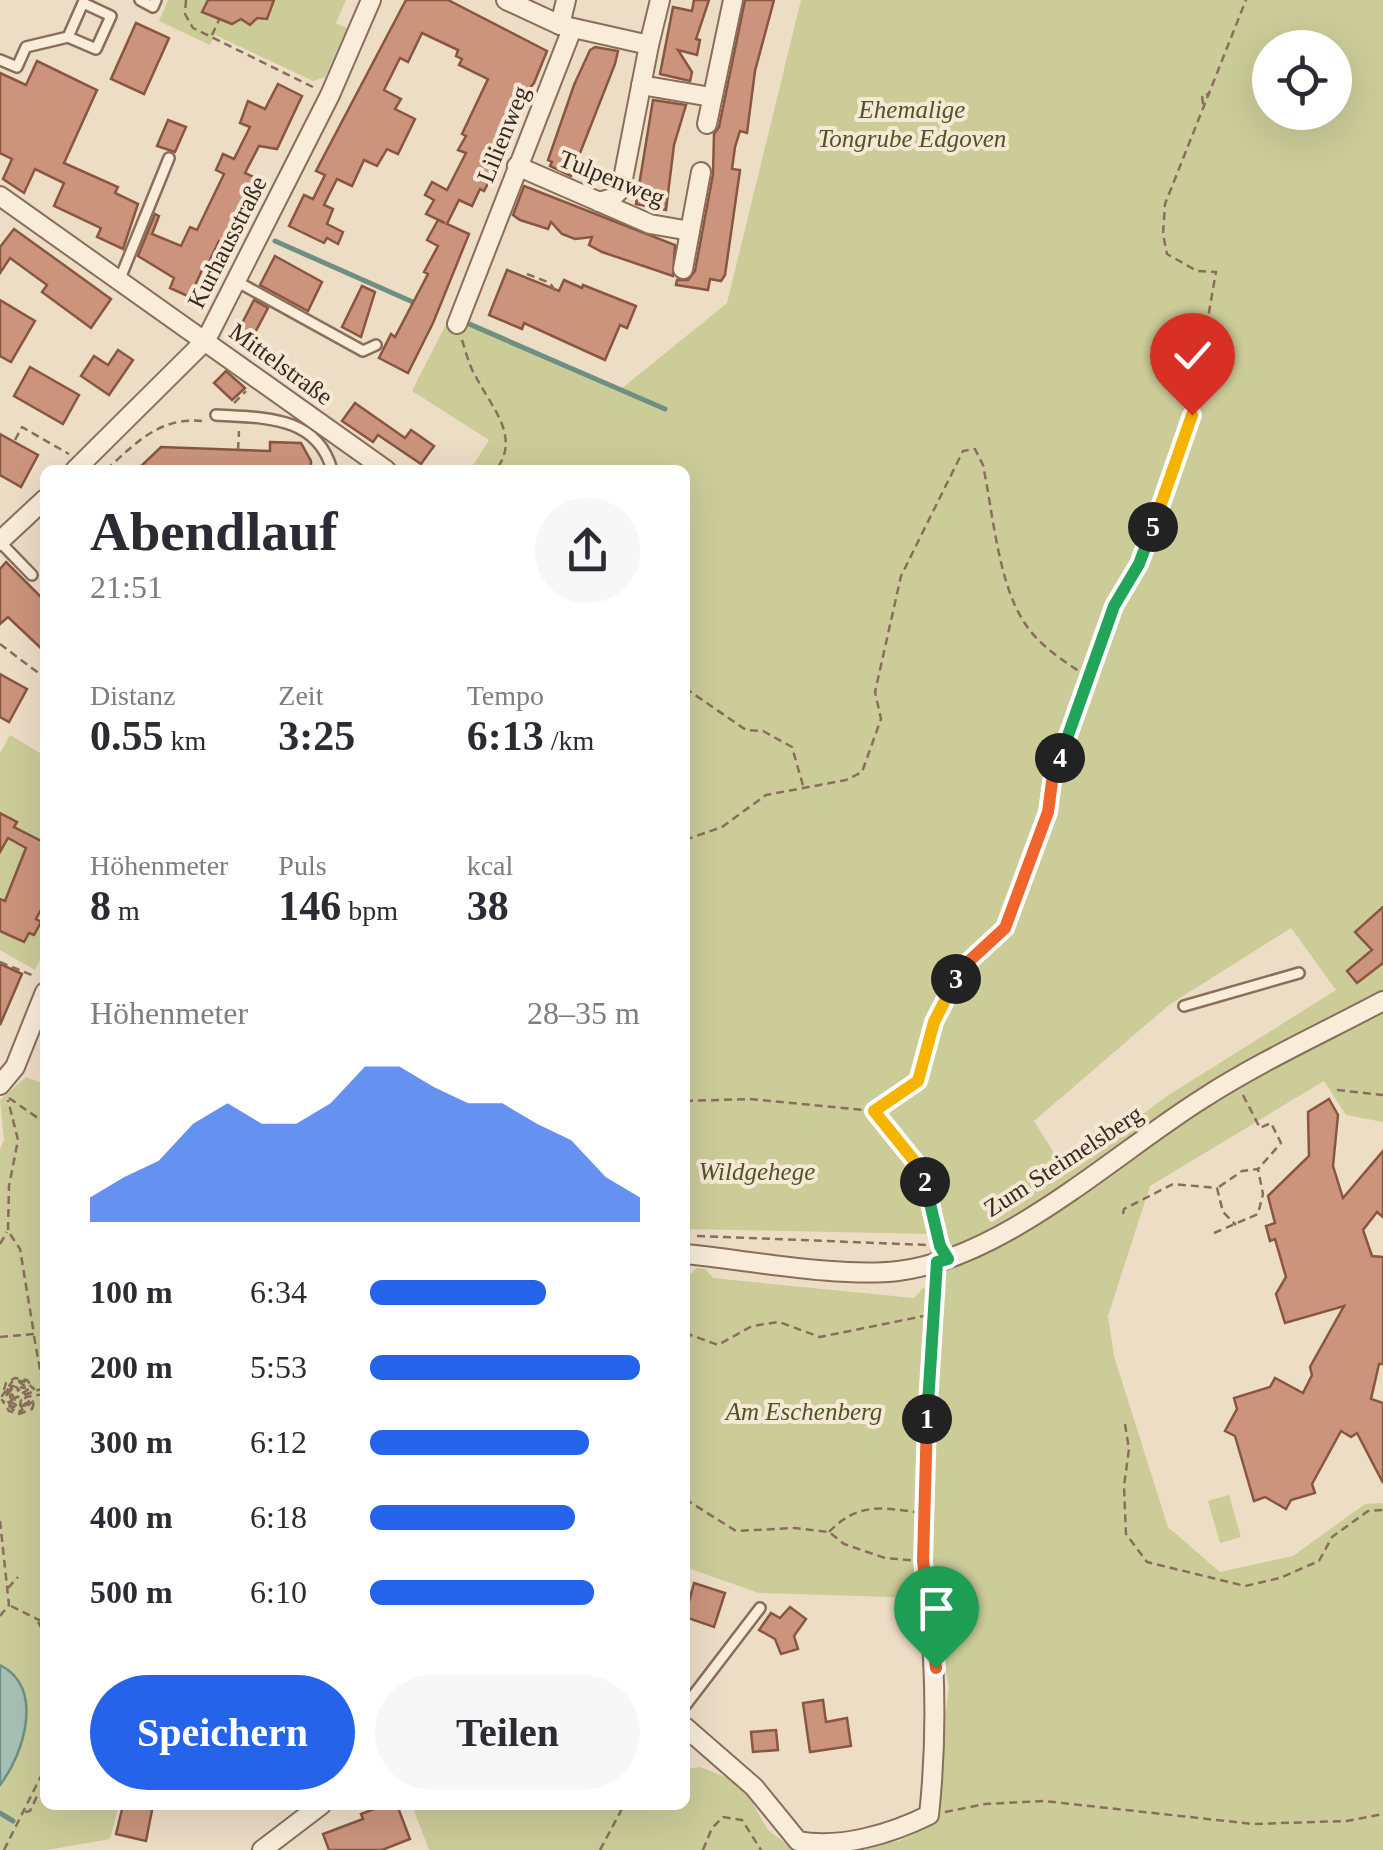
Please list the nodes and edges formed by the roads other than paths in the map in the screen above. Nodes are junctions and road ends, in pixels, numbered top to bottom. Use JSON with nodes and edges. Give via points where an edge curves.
{"nodes":[{"id":1,"x":140,"y":0,"type":"edge"},
{"id":2,"x":156,"y":0,"type":"edge"},
{"id":3,"x":371,"y":0,"type":"edge"},
{"id":4,"x":506,"y":0,"type":"edge"},
{"id":5,"x":566,"y":0,"type":"edge"},
{"id":6,"x":660,"y":0,"type":"edge"},
{"id":7,"x":732,"y":0,"type":"edge"},
{"id":8,"x":566,"y":27,"type":"junction"},
{"id":9,"x":68,"y":37,"type":"junction"},
{"id":10,"x":650,"y":45,"type":"junction"},
{"id":11,"x":0,"y":60,"type":"edge"},
{"id":12,"x":641,"y":85,"type":"junction"},
{"id":13,"x":712,"y":97,"type":"junction"},
{"id":14,"x":707,"y":124,"type":"dead end"},
{"id":15,"x":169,"y":158,"type":"dead end"},
{"id":16,"x":517,"y":166,"type":"junction"},
{"id":17,"x":701,"y":172,"type":"dead end"},
{"id":18,"x":0,"y":196,"type":"edge"},
{"id":19,"x":599,"y":202,"type":"junction"},
{"id":20,"x":690,"y":231,"type":"junction"},
{"id":21,"x":683,"y":269,"type":"dead end"},
{"id":22,"x":120,"y":281,"type":"junction"},
{"id":23,"x":236,"y":281,"type":"junction"},
{"id":24,"x":458,"y":319,"type":"road end"},
{"id":25,"x":206,"y":340,"type":"junction"},
{"id":26,"x":376,"y":345,"type":"dead end"},
{"id":27,"x":216,"y":415,"type":"dead end"},
{"id":28,"x":80,"y":465,"type":"edge"},
{"id":29,"x":331,"y":465,"type":"edge"},
{"id":30,"x":379,"y":465,"type":"edge"},
{"id":31,"x":40,"y":504,"type":"edge"},
{"id":32,"x":0,"y":541,"type":"edge"},
{"id":33,"x":32,"y":576,"type":"dead end"},
{"id":34,"x":1299,"y":972,"type":"dead end"},
{"id":35,"x":1383,"y":1001,"type":"edge"},
{"id":36,"x":40,"y":1004,"type":"edge"},
{"id":37,"x":1184,"y":1006,"type":"dead end"},
{"id":38,"x":0,"y":1085,"type":"edge"},
{"id":39,"x":690,"y":1254,"type":"edge"},
{"id":40,"x":928,"y":1596,"type":"road end"},
{"id":41,"x":760,"y":1608,"type":"dead end"},
{"id":42,"x":690,"y":1699,"type":"edge"},
{"id":43,"x":690,"y":1731,"type":"edge"},
{"id":44,"x":315,"y":1810,"type":"edge"},
{"id":45,"x":262,"y":1850,"type":"edge"}],
"edges":[{"from":1,"to":2,"type":"lane","via":[[154,6]]},
{"from":3,"to":23,"type":"street","name":"Kurhausstraße"},
{"from":4,"to":8,"type":"street"},
{"from":5,"to":8,"type":"street","name":"Lilienweg"},
{"from":6,"to":10,"type":"street"},
{"from":7,"to":13,"type":"street"},
{"from":8,"to":10,"type":"street"},
{"from":8,"to":16,"type":"street","name":"Lilienweg"},
{"from":9,"to":9,"type":"lane","via":[[83,4],[111,16],[96,49]]},
{"from":9,"to":11,"type":"lane","via":[[26,47],[17,67]]},
{"from":10,"to":12,"type":"street"},
{"from":12,"to":13,"type":"street"},
{"from":12,"to":19,"type":"street","via":[[621,189]]},
{"from":13,"to":14,"type":"street"},
{"from":15,"to":22,"type":"lane"},
{"from":16,"to":19,"type":"street","name":"Tulpenweg"},
{"from":16,"to":24,"type":"street","name":"Lilienweg"},
{"from":17,"to":20,"type":"street","name":"Tulpenweg"},
{"from":18,"to":22,"type":"street","name":"Mittelstraße"},
{"from":19,"to":20,"type":"street","name":"Tulpenweg","via":[[650,224]]},
{"from":20,"to":21,"type":"street","name":"Tulpenweg"},
{"from":22,"to":25,"type":"street","name":"Mittelstraße"},
{"from":23,"to":25,"type":"street","name":"Kurhausstraße"},
{"from":23,"to":26,"type":"lane","via":[[362,351]]},
{"from":25,"to":28,"type":"street","name":"Kurhausstraße"},
{"from":25,"to":30,"type":"street","name":"Mittelstraße"},
{"from":27,"to":29,"type":"lane","via":[[277,419],[304,429]]},
{"from":31,"to":32,"type":"street"},
{"from":32,"to":33,"type":"lane"},
{"from":34,"to":37,"type":"lane"},
{"from":35,"to":39,"type":"street","name":"Zum Steimelsberg","via":[[1236,1080],[1022,1222],[937,1262],[858,1271]]},
{"from":36,"to":38,"type":"street","via":[[15,1067]]},
{"from":40,"to":43,"type":"street","via":[[936,1708],[929,1816],[831,1844],[798,1841],[754,1786]]},
{"from":41,"to":42,"type":"lane"},
{"from":44,"to":45,"type":"street"}]}
